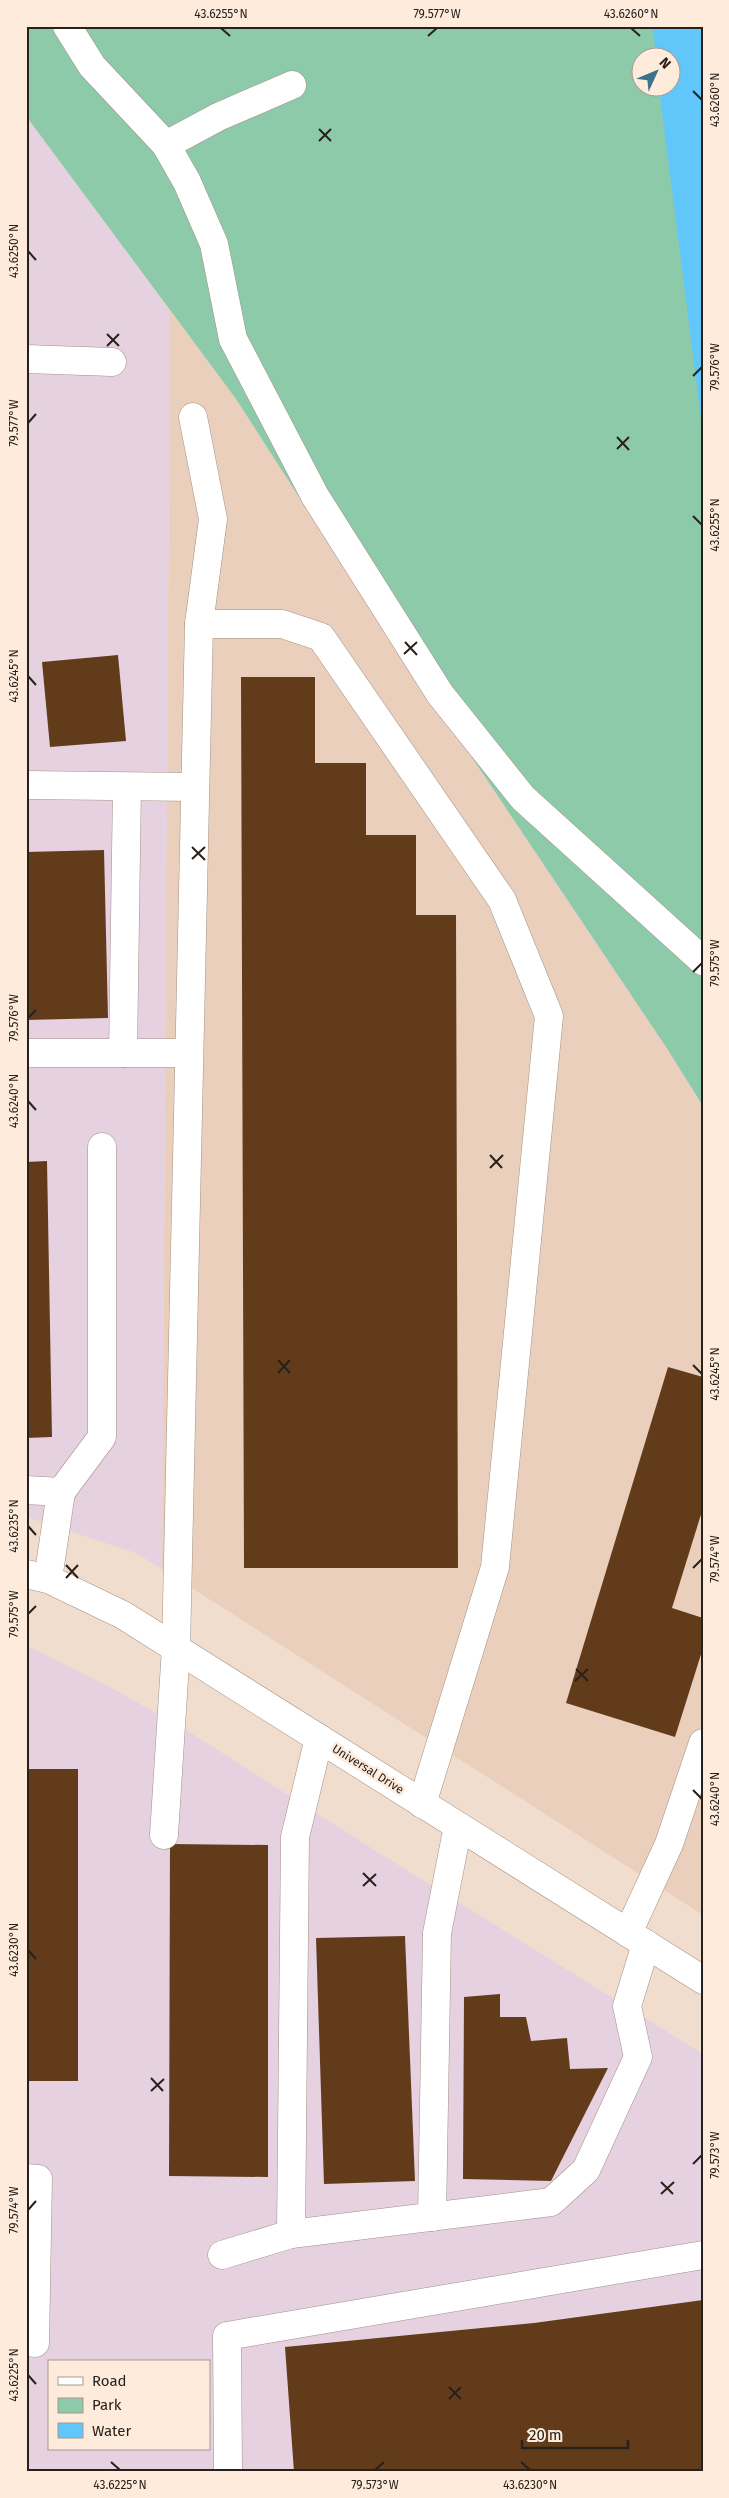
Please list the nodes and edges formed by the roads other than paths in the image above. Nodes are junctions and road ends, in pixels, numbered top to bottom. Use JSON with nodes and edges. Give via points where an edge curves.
{"nodes":[{"id":1,"x":67,"y":26,"type":"edge"},
{"id":2,"x":292,"y":85,"type":"dead end"},
{"id":3,"x":166,"y":145,"type":"junction"},
{"id":4,"x":26,"y":359,"type":"edge"},
{"id":5,"x":112,"y":362,"type":"dead end"},
{"id":6,"x":193,"y":417,"type":"dead end"},
{"id":7,"x":199,"y":624,"type":"junction"},
{"id":8,"x":26,"y":785,"type":"edge"},
{"id":9,"x":127,"y":787,"type":"junction"},
{"id":10,"x":195,"y":787,"type":"junction"},
{"id":11,"x":703,"y":961,"type":"edge"},
{"id":12,"x":26,"y":1053,"type":"edge"},
{"id":13,"x":123,"y":1053,"type":"junction"},
{"id":14,"x":189,"y":1053,"type":"junction"},
{"id":15,"x":102,"y":1147,"type":"dead end"},
{"id":16,"x":26,"y":1490,"type":"edge"},
{"id":17,"x":60,"y":1492,"type":"junction"},
{"id":18,"x":37,"y":1576,"type":"edge"},
{"id":19,"x":176,"y":1648,"type":"junction"},
{"id":20,"x":319,"y":1738,"type":"junction"},
{"id":21,"x":703,"y":1743,"type":"edge"},
{"id":22,"x":422,"y":1804,"type":"junction"},
{"id":23,"x":458,"y":1826,"type":"junction"},
{"id":24,"x":164,"y":1835,"type":"dead end"},
{"id":25,"x":637,"y":1938,"type":"junction"},
{"id":26,"x":703,"y":1980,"type":"edge"},
{"id":27,"x":26,"y":2178,"type":"edge"},
{"id":28,"x":432,"y":2217,"type":"junction"},
{"id":29,"x":291,"y":2234,"type":"junction"},
{"id":30,"x":222,"y":2255,"type":"dead end"},
{"id":31,"x":703,"y":2255,"type":"edge"},
{"id":32,"x":35,"y":2343,"type":"dead end"},
{"id":33,"x":228,"y":2472,"type":"edge"}],
"edges":[{"from":1,"to":3,"type":"street","via":[[92,66]]},
{"from":2,"to":3,"type":"street","via":[[218,117]]},
{"from":3,"to":11,"type":"street","via":[[187,182],[214,244],[233,338],[315,496],[440,694],[523,798]]},
{"from":4,"to":5,"type":"street"},
{"from":6,"to":7,"type":"street","via":[[213,519]]},
{"from":7,"to":10,"type":"street"},
{"from":7,"to":22,"type":"street","via":[[282,624],[321,638],[502,900],[549,1016],[495,1567]]},
{"from":8,"to":9,"type":"street"},
{"from":9,"to":10,"type":"street"},
{"from":9,"to":13,"type":"street"},
{"from":10,"to":14,"type":"street"},
{"from":12,"to":13,"type":"street"},
{"from":13,"to":14,"type":"street"},
{"from":14,"to":19,"type":"street"},
{"from":15,"to":17,"type":"street","via":[[102,1437]]},
{"from":16,"to":17,"type":"street"},
{"from":17,"to":18,"type":"street"},
{"from":18,"to":19,"type":"street","name":"Universal Drive","via":[[123,1615]]},
{"from":19,"to":20,"type":"street","name":"Universal Drive"},
{"from":19,"to":24,"type":"street"},
{"from":20,"to":22,"type":"street","name":"Universal Drive"},
{"from":20,"to":29,"type":"street","via":[[295,1837]]},
{"from":21,"to":25,"type":"street"},
{"from":22,"to":23,"type":"street","name":"Universal Drive"},
{"from":23,"to":25,"type":"street","name":"Universal Drive"},
{"from":23,"to":28,"type":"street","via":[[437,1933]]},
{"from":25,"to":26,"type":"street","name":"Universal Drive"},
{"from":25,"to":28,"type":"street","via":[[627,2006],[638,2057],[586,2170],[551,2202]]},
{"from":27,"to":32,"type":"street","via":[[38,2179]]},
{"from":28,"to":29,"type":"street"},
{"from":29,"to":30,"type":"street"},
{"from":31,"to":33,"type":"street","via":[[227,2336]]}]}
